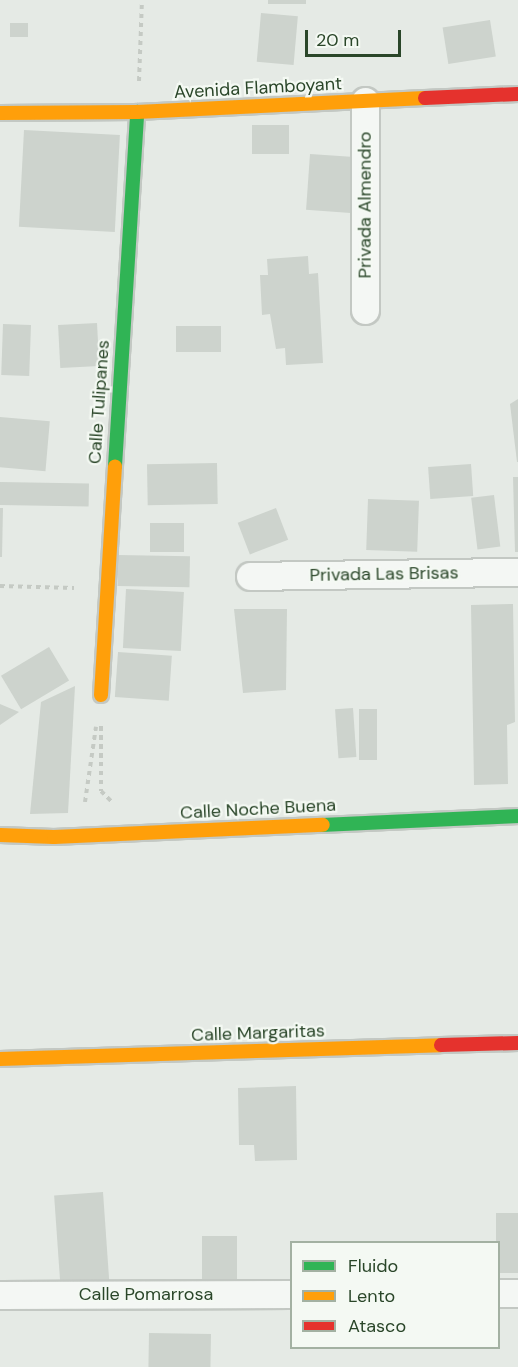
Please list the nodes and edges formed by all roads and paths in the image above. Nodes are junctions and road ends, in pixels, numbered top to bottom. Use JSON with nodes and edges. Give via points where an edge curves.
{"nodes":[{"id":1,"x":142,"y":0,"type":"edge"},
{"id":2,"x":518,"y":94,"type":"edge"},
{"id":3,"x":365,"y":101,"type":"junction"},
{"id":4,"x":138,"y":112,"type":"junction"},
{"id":5,"x":0,"y":113,"type":"edge"},
{"id":6,"x":365,"y":310,"type":"dead end"},
{"id":7,"x":518,"y":572,"type":"edge"},
{"id":8,"x":250,"y":576,"type":"dead end"},
{"id":9,"x":0,"y":586,"type":"edge"},
{"id":10,"x":105,"y":589,"type":"junction"},
{"id":11,"x":101,"y":695,"type":"junction"},
{"id":12,"x":84,"y":804,"type":"dead end"},
{"id":13,"x":518,"y":816,"type":"edge"},
{"id":14,"x":142,"y":832,"type":"junction"},
{"id":15,"x":0,"y":835,"type":"edge"},
{"id":16,"x":518,"y":1043,"type":"edge"},
{"id":17,"x":0,"y":1059,"type":"edge"},
{"id":18,"x":500,"y":1293,"type":"edge"},
{"id":19,"x":518,"y":1293,"type":"edge"},
{"id":20,"x":0,"y":1294,"type":"edge"},
{"id":21,"x":290,"y":1294,"type":"edge"}],
"edges":[{"from":1,"to":4,"type":"path"},
{"from":2,"to":3,"type":"street","name":"Avenida Flamboyant"},
{"from":3,"to":4,"type":"street","name":"Avenida Flamboyant"},
{"from":3,"to":6,"type":"street","name":"Privada Almendro"},
{"from":4,"to":5,"type":"street","name":"Avenida Flamboyant"},
{"from":4,"to":10,"type":"street","name":"Calle Tulipanes"},
{"from":7,"to":8,"type":"street","name":"Privada Las Brisas"},
{"from":9,"to":10,"type":"path"},
{"from":10,"to":11,"type":"street","name":"Calle Tulipanes"},
{"from":11,"to":12,"type":"path"},
{"from":11,"to":14,"type":"path","via":[[101,791]]},
{"from":13,"to":14,"type":"street","name":"Calle Noche Buena"},
{"from":14,"to":15,"type":"street","name":"Calle Noche Buena"},
{"from":16,"to":17,"type":"street","name":"Calle Margaritas"},
{"from":18,"to":19,"type":"street"},
{"from":20,"to":21,"type":"street","name":"Calle Pomarrosa"}]}
